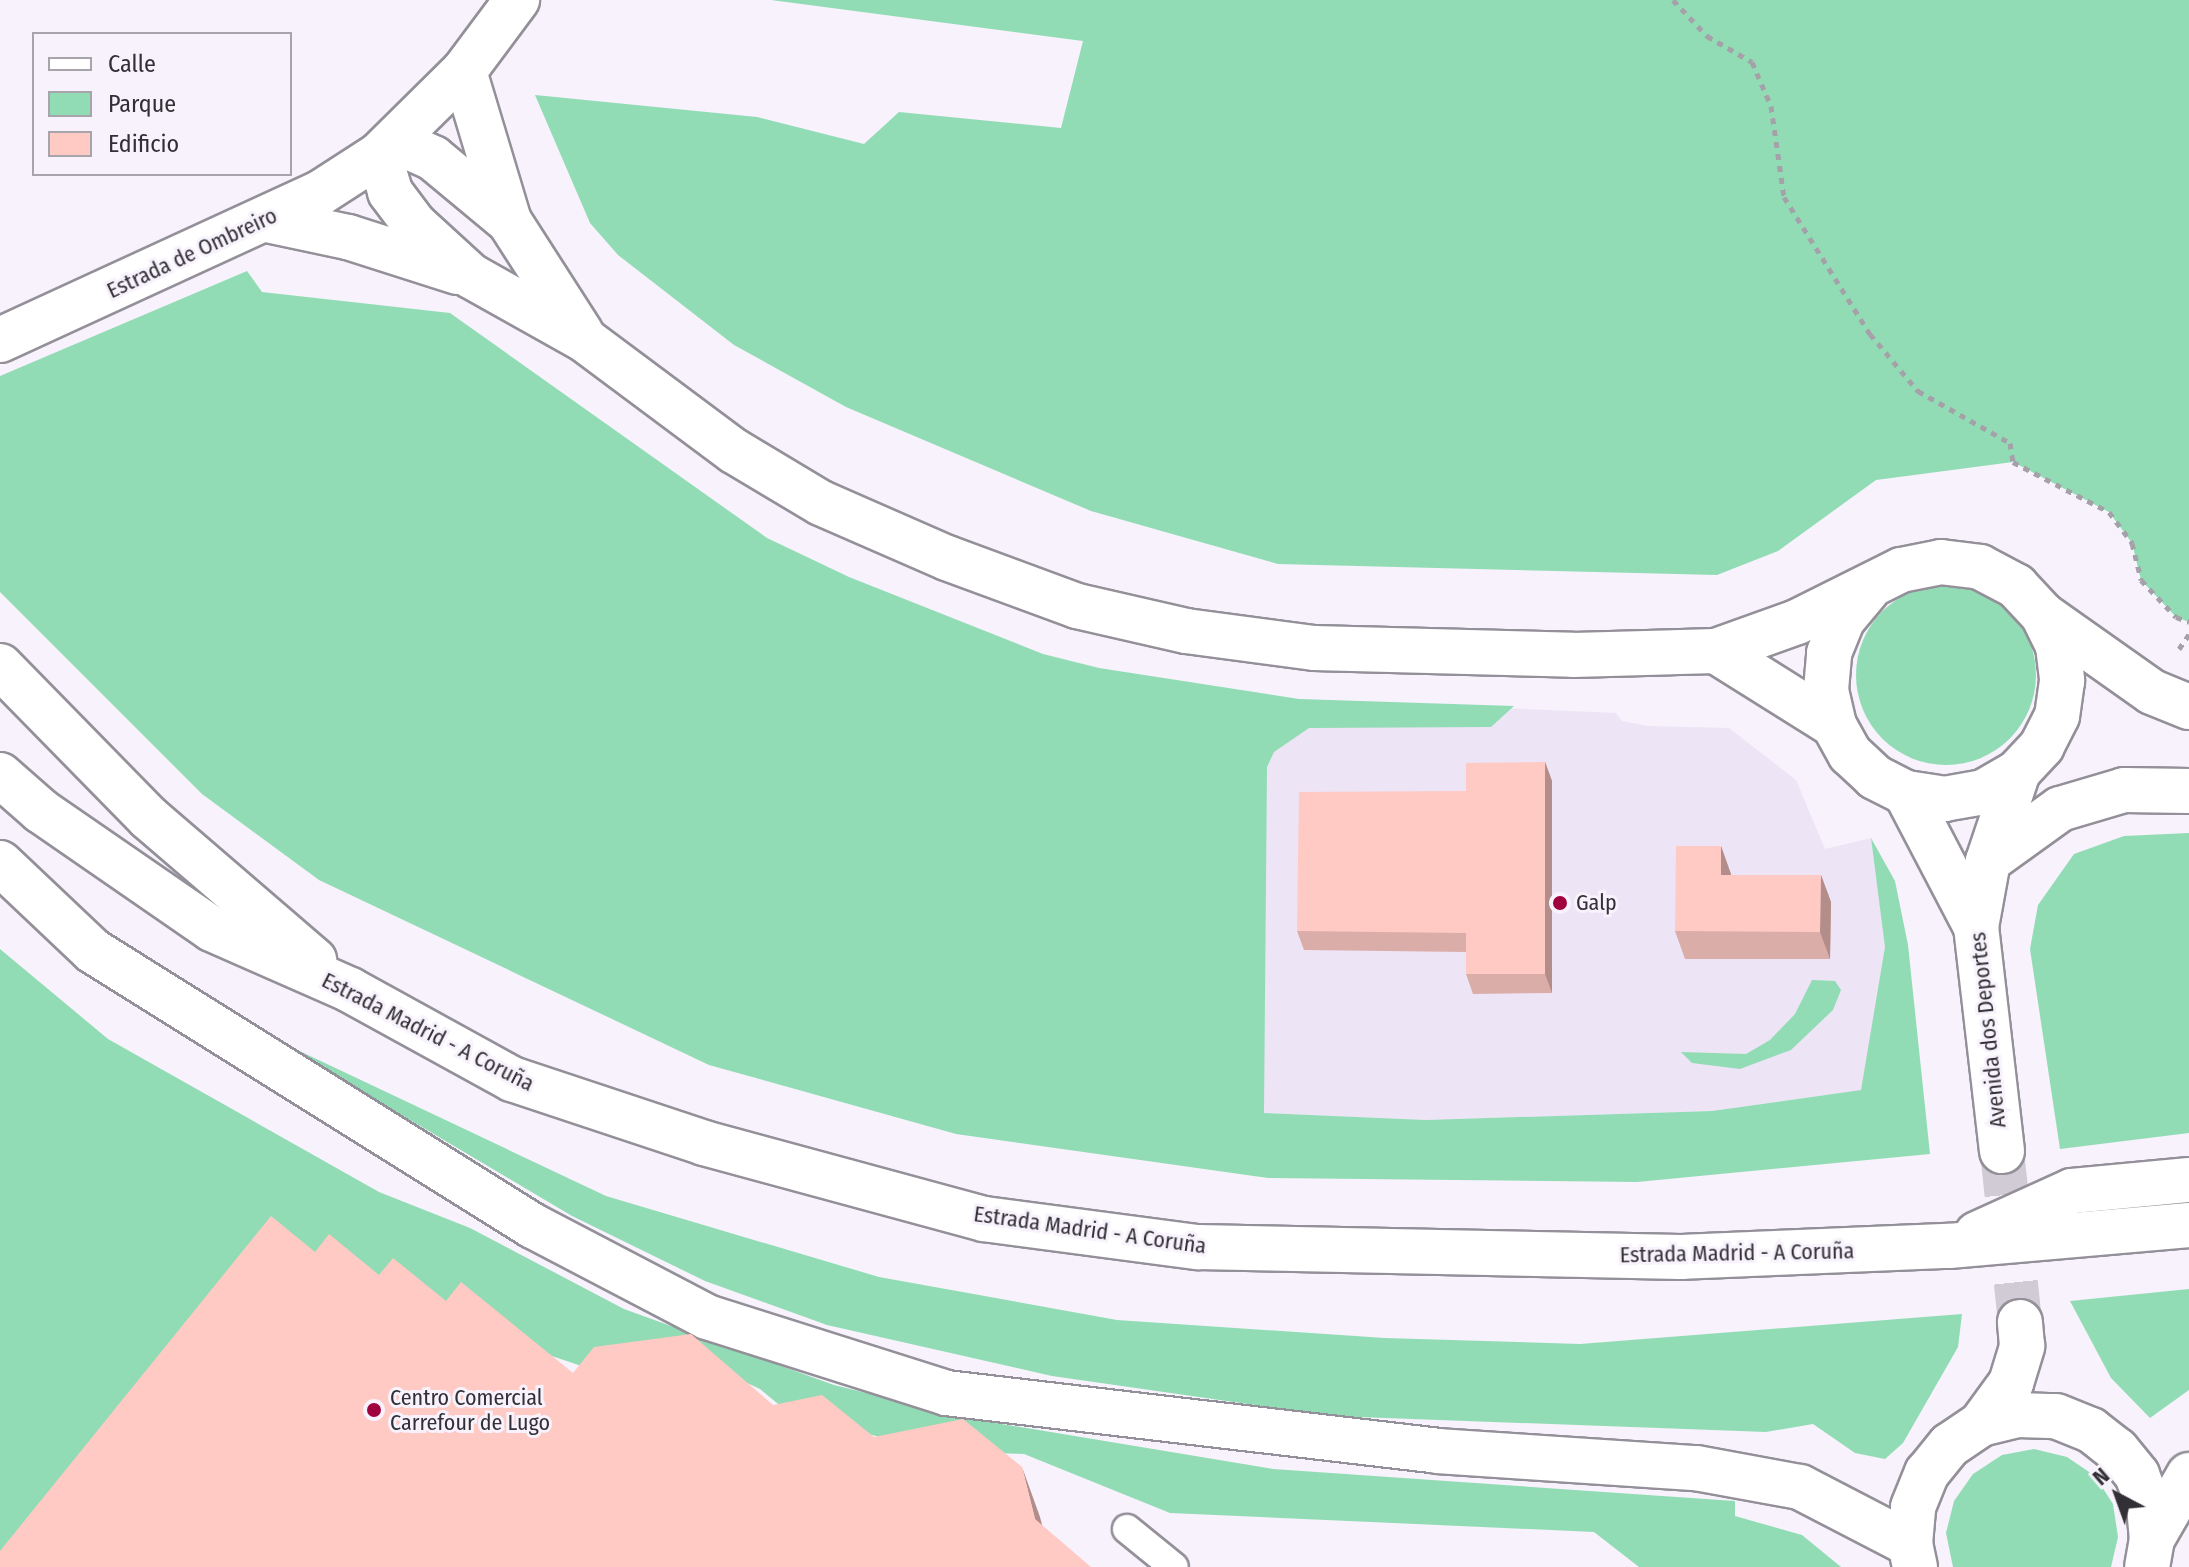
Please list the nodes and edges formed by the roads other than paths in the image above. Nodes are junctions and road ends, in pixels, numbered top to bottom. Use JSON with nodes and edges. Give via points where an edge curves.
{"nodes":[{"id":1,"x":517,"y":0,"type":"edge"},
{"id":2,"x":464,"y":71,"type":"junction"},
{"id":3,"x":387,"y":148,"type":"junction"},
{"id":4,"x":267,"y":220,"type":"junction"},
{"id":5,"x":509,"y":221,"type":"junction"},
{"id":6,"x":471,"y":276,"type":"junction"},
{"id":7,"x":0,"y":340,"type":"edge"},
{"id":8,"x":585,"y":340,"type":"junction"},
{"id":9,"x":1867,"y":590,"type":"junction"},
{"id":10,"x":2043,"y":615,"type":"junction"},
{"id":11,"x":1716,"y":651,"type":"junction"},
{"id":12,"x":0,"y":666,"type":"edge"},
{"id":13,"x":2189,"y":707,"type":"edge"},
{"id":14,"x":1834,"y":725,"type":"junction"},
{"id":15,"x":2018,"y":772,"type":"junction"},
{"id":16,"x":0,"y":775,"type":"edge"},
{"id":17,"x":2189,"y":791,"type":"edge"},
{"id":18,"x":1906,"y":793,"type":"junction"},
{"id":19,"x":1988,"y":861,"type":"junction"},
{"id":20,"x":0,"y":863,"type":"edge"},
{"id":21,"x":1976,"y":927,"type":"junction"},
{"id":22,"x":350,"y":990,"type":"junction"},
{"id":23,"x":2002,"y":1151,"type":"tunnel mouth"},
{"id":24,"x":2189,"y":1180,"type":"edge"},
{"id":25,"x":2189,"y":1225,"type":"edge"},
{"id":26,"x":1949,"y":1246,"type":"junction"},
{"id":27,"x":1981,"y":1424,"type":"junction"},
{"id":28,"x":2091,"y":1430,"type":"junction"},
{"id":29,"x":2189,"y":1475,"type":"edge"},
{"id":30,"x":1127,"y":1529,"type":"dead end"},
{"id":31,"x":2150,"y":1553,"type":"edge"},
{"id":32,"x":1912,"y":1556,"type":"edge"},
{"id":33,"x":1174,"y":1567,"type":"edge"}],
"edges":[{"from":1,"to":2,"type":"main road","name":"Estrada de Ombreiro"},
{"from":2,"to":3,"type":"main road","name":"Estrada de Ombreiro"},
{"from":2,"to":5,"type":"main road"},
{"from":3,"to":4,"type":"main road","name":"Estrada de Ombreiro"},
{"from":3,"to":5,"type":"main road","via":[[433,158]]},
{"from":3,"to":6,"type":"main road","via":[[390,192],[414,224]]},
{"from":4,"to":6,"type":"main road","via":[[348,237]]},
{"from":4,"to":7,"type":"main road","name":"Estrada de Ombreiro"},
{"from":5,"to":8,"type":"main road"},
{"from":6,"to":8,"type":"main road"},
{"from":8,"to":11,"type":"main road","via":[[734,451],[821,503],[1077,606],[1186,631],[1314,648],[1557,655]]},
{"from":9,"to":10,"type":"main road","name":"Avenida dos Deportes","via":[[1901,570],[1941,562],[1980,567],[2016,586]]},
{"from":9,"to":11,"type":"main road","name":"Avenida dos Deportes"},
{"from":9,"to":14,"type":"main road","name":"Avenida dos Deportes","via":[[1843,619],[1829,653],[1826,690]]},
{"from":10,"to":13,"type":"main road","via":[[2152,692]]},
{"from":10,"to":15,"type":"main road","name":"Avenida dos Deportes","via":[[2058,646],[2062,681],[2057,716],[2042,746]]},
{"from":11,"to":14,"type":"main road"},
{"from":12,"to":22,"type":"main road","via":[[149,818]]},
{"from":14,"to":18,"type":"main road","name":"Avenida dos Deportes","via":[[1867,769]]},
{"from":15,"to":18,"type":"main road","name":"Avenida dos Deportes","via":[[1984,792],[1958,797]]},
{"from":15,"to":19,"type":"main road","name":"Avenida dos Deportes"},
{"from":16,"to":22,"type":"main road","name":"Estrada Madrid - A Coruña","via":[[41,811],[212,929]]},
{"from":17,"to":19,"type":"main road","via":[[2124,790],[2060,809]]},
{"from":18,"to":21,"type":"main road"},
{"from":19,"to":21,"type":"main road","name":"Avenida dos Deportes"},
{"from":20,"to":32,"type":"main road","via":[[93,951],[533,1226],[707,1317],[946,1393],[1437,1451],[1696,1468],[1786,1484]]},
{"from":21,"to":23,"type":"main road","name":"Avenida dos Deportes"},
{"from":22,"to":26,"type":"main road","name":"Estrada Madrid - A Coruña","via":[[512,1079],[704,1143],[984,1219],[1198,1247],[1374,1254],[1681,1257]]},
{"from":24,"to":26,"type":"main road","via":[[2072,1191]]},
{"from":25,"to":26,"type":"main road","name":"Estrada Madrid - A Coruña"},
{"from":27,"to":28,"type":"main road","via":[[2018,1415],[2056,1416]]},
{"from":27,"to":28,"type":"main road","via":[[2011,1383],[2021,1334],[2057,1400]]},
{"from":27,"to":32,"type":"main road","via":[[1950,1445],[1927,1473],[1913,1507]]},
{"from":28,"to":31,"type":"main road","via":[[2137,1475],[2149,1506]]},
{"from":29,"to":31,"type":"main road"},
{"from":30,"to":33,"type":"lane"}]}
